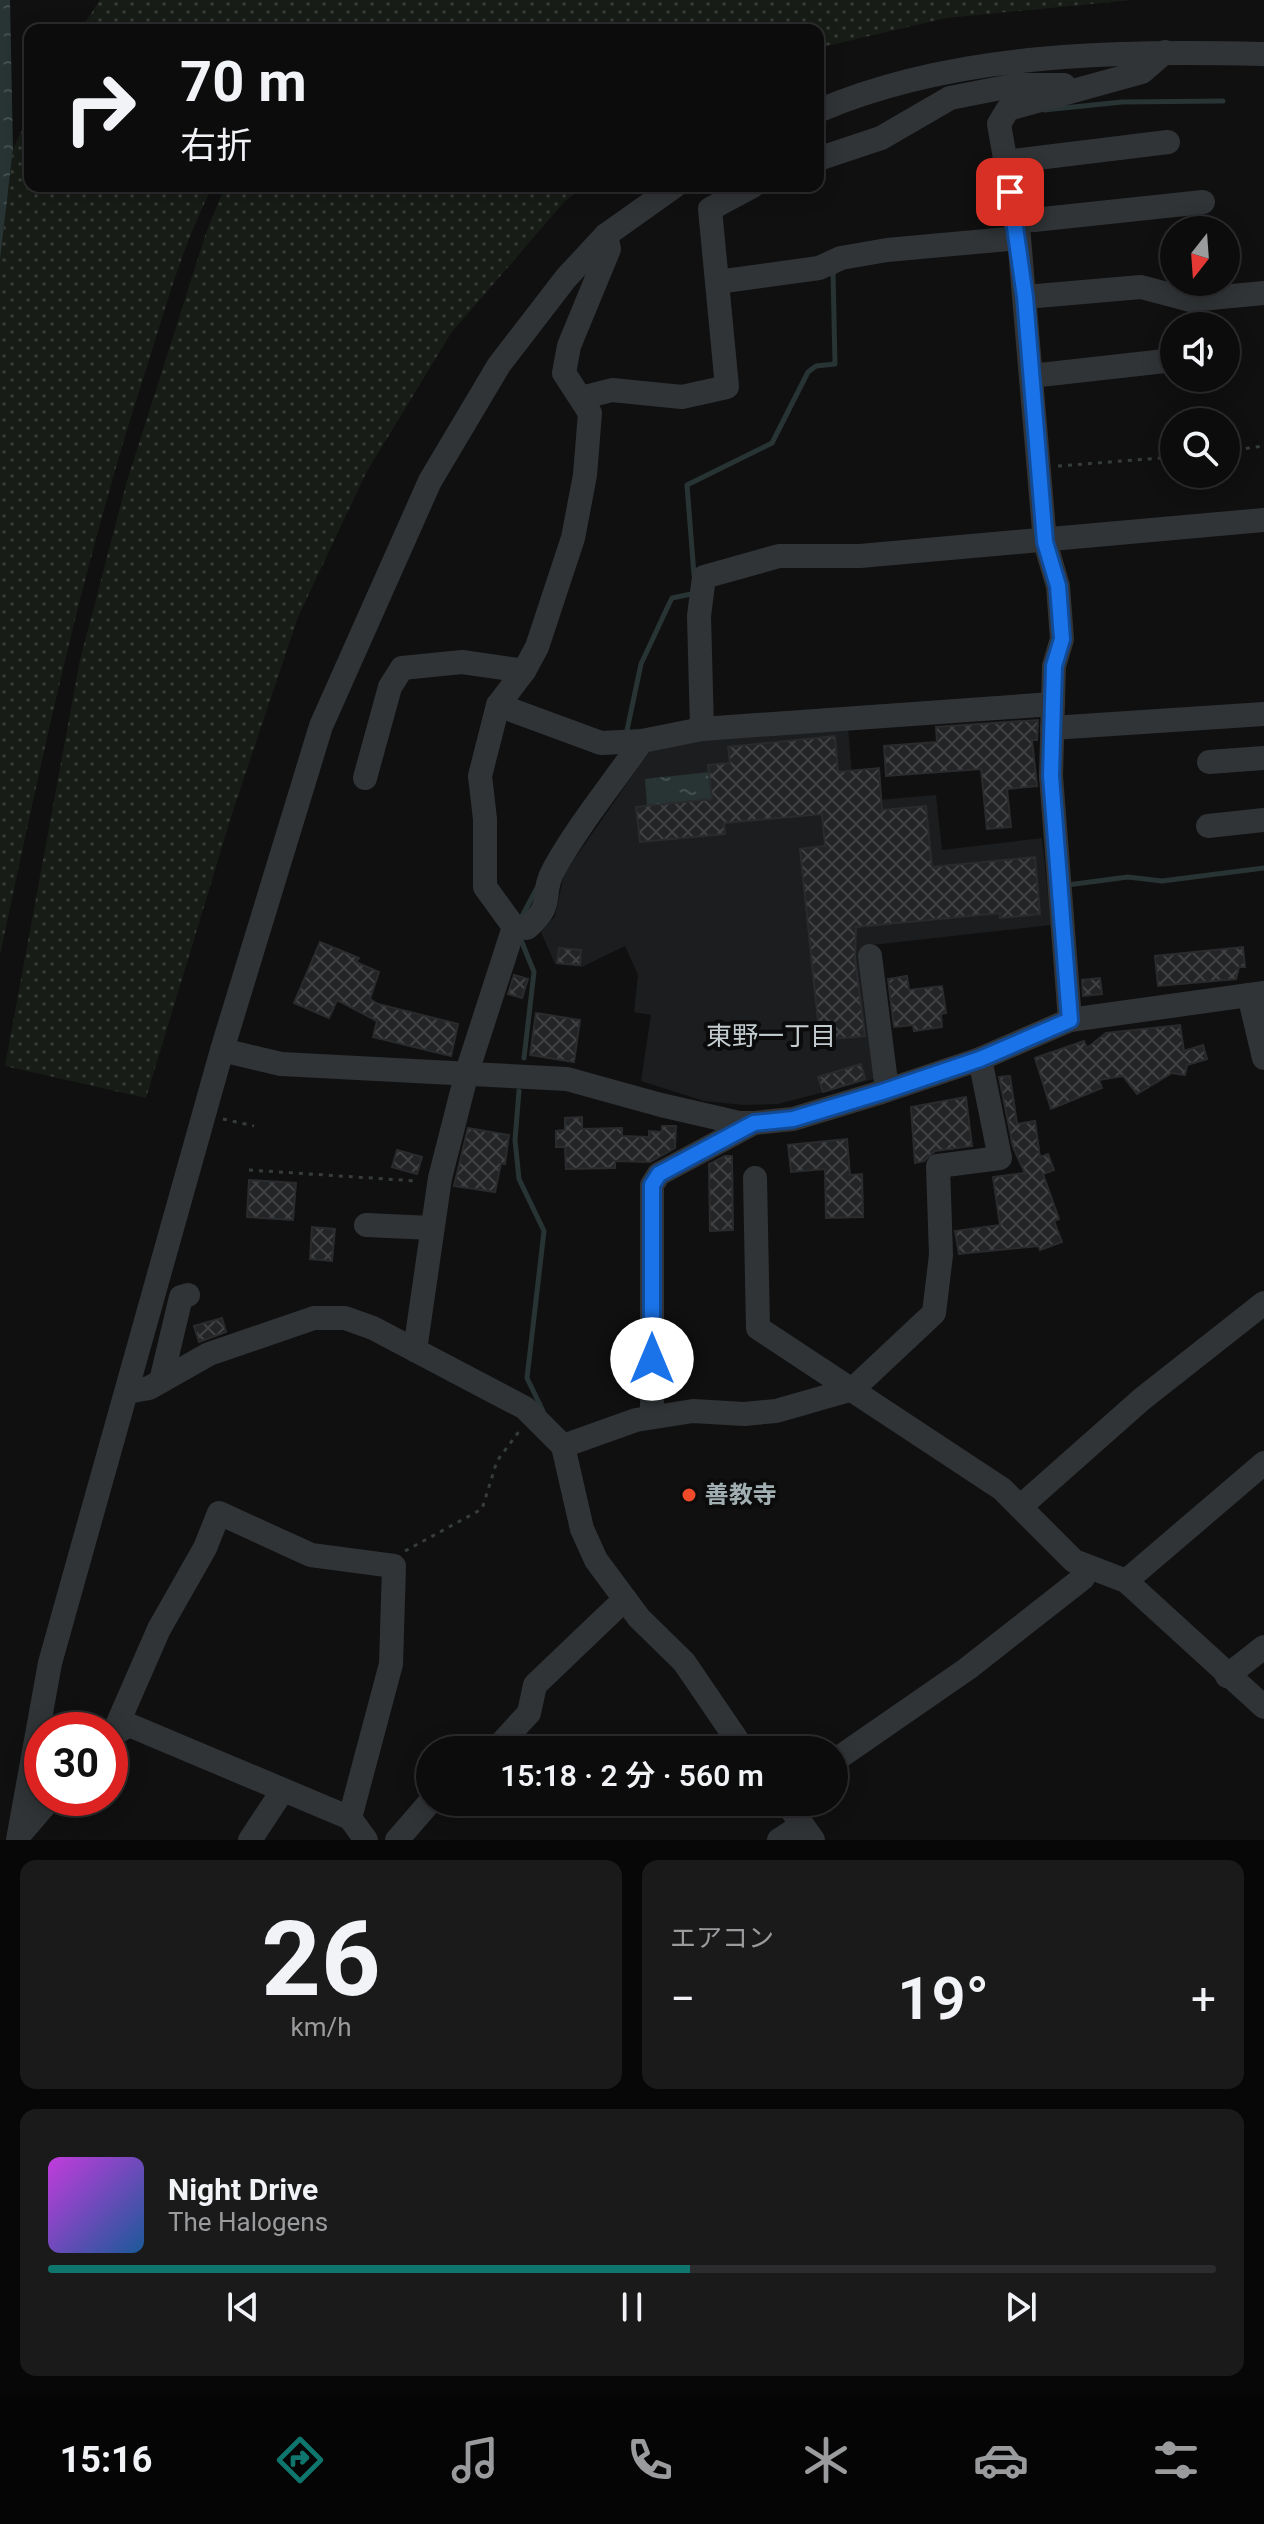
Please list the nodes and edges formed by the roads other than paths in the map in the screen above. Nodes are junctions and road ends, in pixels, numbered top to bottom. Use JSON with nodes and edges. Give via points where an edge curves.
{"nodes":[{"id":1,"x":1165,"y":52,"type":"junction"},
{"id":2,"x":1264,"y":54,"type":"edge"},
{"id":3,"x":1095,"y":85,"type":"junction"},
{"id":4,"x":824,"y":108,"type":"edge"},
{"id":5,"x":1168,"y":142,"type":"dead end"},
{"id":6,"x":824,"y":157,"type":"edge"},
{"id":7,"x":1005,"y":162,"type":"junction"},
{"id":8,"x":667,"y":192,"type":"edge"},
{"id":9,"x":742,"y":192,"type":"edge"},
{"id":10,"x":1203,"y":202,"type":"dead end"},
{"id":11,"x":1017,"y":230,"type":"junction"},
{"id":12,"x":606,"y":235,"type":"junction"},
{"id":13,"x":717,"y":282,"type":"junction"},
{"id":14,"x":1264,"y":293,"type":"edge"},
{"id":15,"x":1025,"y":297,"type":"junction"},
{"id":16,"x":1160,"y":362,"type":"edge"},
{"id":17,"x":1031,"y":376,"type":"junction"},
{"id":18,"x":581,"y":398,"type":"junction"},
{"id":19,"x":1264,"y":520,"type":"edge"},
{"id":20,"x":1045,"y":542,"type":"junction"},
{"id":21,"x":524,"y":671,"type":"junction"},
{"id":22,"x":498,"y":705,"type":"junction"},
{"id":23,"x":1264,"y":714,"type":"edge"},
{"id":24,"x":1052,"y":716,"type":"junction"},
{"id":25,"x":702,"y":729,"type":"junction"},
{"id":26,"x":642,"y":741,"type":"junction"},
{"id":27,"x":1264,"y":758,"type":"edge"},
{"id":28,"x":1223,"y":760,"type":"dead end"},
{"id":29,"x":365,"y":778,"type":"dead end"},
{"id":30,"x":1264,"y":820,"type":"edge"},
{"id":31,"x":1208,"y":826,"type":"dead end"},
{"id":32,"x":514,"y":927,"type":"junction"},
{"id":33,"x":870,"y":956,"type":"dead end"},
{"id":34,"x":1257,"y":994,"type":"edge"},
{"id":35,"x":1070,"y":1020,"type":"junction"},
{"id":36,"x":222,"y":1050,"type":"junction"},
{"id":37,"x":1264,"y":1058,"type":"edge"},
{"id":38,"x":980,"y":1059,"type":"junction"},
{"id":39,"x":467,"y":1072,"type":"junction"},
{"id":40,"x":887,"y":1090,"type":"junction"},
{"id":41,"x":754,"y":1123,"type":"junction"},
{"id":42,"x":755,"y":1178,"type":"dead end"},
{"id":43,"x":366,"y":1225,"type":"dead end"},
{"id":44,"x":432,"y":1228,"type":"junction"},
{"id":45,"x":188,"y":1295,"type":"dead end"},
{"id":46,"x":1264,"y":1303,"type":"edge"},
{"id":47,"x":415,"y":1350,"type":"junction"},
{"id":48,"x":161,"y":1381,"type":"junction"},
{"id":49,"x":853,"y":1389,"type":"junction"},
{"id":50,"x":127,"y":1392,"type":"junction"},
{"id":51,"x":652,"y":1417,"type":"junction"},
{"id":52,"x":563,"y":1446,"type":"junction"},
{"id":53,"x":1264,"y":1463,"type":"edge"},
{"id":54,"x":1020,"y":1507,"type":"junction"},
{"id":55,"x":1089,"y":1567,"type":"junction"},
{"id":56,"x":1126,"y":1581,"type":"junction"},
{"id":57,"x":625,"y":1599,"type":"junction"},
{"id":58,"x":1264,"y":1647,"type":"edge"},
{"id":59,"x":1227,"y":1676,"type":"junction"},
{"id":60,"x":1264,"y":1707,"type":"edge"},
{"id":61,"x":122,"y":1712,"type":"edge"},
{"id":62,"x":128,"y":1726,"type":"edge"},
{"id":63,"x":508,"y":1736,"type":"edge"},
{"id":64,"x":734,"y":1736,"type":"edge"},
{"id":65,"x":848,"y":1751,"type":"edge"},
{"id":66,"x":283,"y":1790,"type":"junction"},
{"id":67,"x":36,"y":1816,"type":"edge"},
{"id":68,"x":418,"y":1816,"type":"edge"},
{"id":69,"x":350,"y":1818,"type":"junction"},
{"id":70,"x":808,"y":1832,"type":"edge"},
{"id":71,"x":19,"y":1837,"type":"edge"},
{"id":72,"x":250,"y":1840,"type":"edge"},
{"id":73,"x":366,"y":1840,"type":"edge"},
{"id":74,"x":397,"y":1840,"type":"edge"},
{"id":75,"x":779,"y":1840,"type":"edge"}],
"edges":[{"from":1,"to":2,"type":"street"},
{"from":1,"to":3,"type":"street","via":[[1142,72]]},
{"from":1,"to":4,"type":"street","via":[[940,73],[857,94]]},
{"from":3,"to":6,"type":"street","via":[[1016,85],[950,98],[881,138]]},
{"from":3,"to":7,"type":"street","via":[[1008,109],[999,124]]},
{"from":5,"to":7,"type":"street"},
{"from":7,"to":11,"type":"street"},
{"from":8,"to":12,"type":"street"},
{"from":9,"to":13,"type":"street","via":[[710,209]]},
{"from":10,"to":11,"type":"street"},
{"from":11,"to":13,"type":"street"},
{"from":11,"to":15,"type":"street"},
{"from":12,"to":18,"type":"street","via":[[609,249],[569,346],[564,373]]},
{"from":12,"to":36,"type":"street","via":[[499,365],[430,481],[321,726]]},
{"from":13,"to":18,"type":"street","via":[[727,387],[682,397],[612,390]]},
{"from":14,"to":15,"type":"street","via":[[1190,300],[1141,287]]},
{"from":15,"to":17,"type":"street"},
{"from":16,"to":17,"type":"street"},
{"from":17,"to":20,"type":"street"},
{"from":18,"to":21,"type":"street","via":[[590,413],[573,538]]},
{"from":19,"to":20,"type":"street"},
{"from":20,"to":24,"type":"street","via":[[1058,586],[1062,639],[1054,666]]},
{"from":20,"to":25,"type":"street","via":[[860,556],[779,556],[704,577],[699,616]]},
{"from":21,"to":22,"type":"street"},
{"from":21,"to":29,"type":"street","via":[[462,662],[402,668],[390,687]]},
{"from":22,"to":26,"type":"street","via":[[601,743]]},
{"from":22,"to":32,"type":"street","via":[[480,776],[485,887]]},
{"from":23,"to":24,"type":"street"},
{"from":24,"to":25,"type":"street"},
{"from":24,"to":35,"type":"street","via":[[1051,776]]},
{"from":25,"to":26,"type":"street"},
{"from":26,"to":32,"type":"street","via":[[552,872],[541,916],[527,928]]},
{"from":27,"to":28,"type":"street"},
{"from":30,"to":31,"type":"street"},
{"from":32,"to":39,"type":"street"},
{"from":33,"to":40,"type":"street"},
{"from":34,"to":35,"type":"street"},
{"from":34,"to":37,"type":"street"},
{"from":35,"to":38,"type":"street"},
{"from":36,"to":39,"type":"street","via":[[281,1064]]},
{"from":36,"to":50,"type":"street"},
{"from":38,"to":40,"type":"street"},
{"from":38,"to":49,"type":"street","via":[[1000,1158],[938,1166],[941,1255],[934,1313]]},
{"from":39,"to":41,"type":"street","via":[[567,1079]]},
{"from":39,"to":44,"type":"street"},
{"from":40,"to":41,"type":"street","via":[[793,1119]]},
{"from":41,"to":51,"type":"street","via":[[659,1174],[652,1185]]},
{"from":42,"to":49,"type":"street","via":[[758,1328]]},
{"from":43,"to":44,"type":"street"},
{"from":44,"to":47,"type":"street"},
{"from":45,"to":48,"type":"street","via":[[181,1297]]},
{"from":46,"to":54,"type":"street","via":[[1142,1399]]},
{"from":47,"to":48,"type":"street","via":[[345,1318],[314,1318],[209,1354]]},
{"from":47,"to":52,"type":"street","via":[[531,1415]]},
{"from":48,"to":50,"type":"street"},
{"from":49,"to":51,"type":"street","via":[[776,1411],[693,1411]]},
{"from":49,"to":54,"type":"street","via":[[1002,1489]]},
{"from":50,"to":71,"type":"street","via":[[50,1663]]},
{"from":51,"to":52,"type":"street"},
{"from":52,"to":57,"type":"street","via":[[582,1529],[596,1560]]},
{"from":53,"to":56,"type":"street"},
{"from":54,"to":55,"type":"street","via":[[1074,1561]]},
{"from":55,"to":56,"type":"street"},
{"from":55,"to":65,"type":"street","via":[[1083,1578],[967,1669]]},
{"from":56,"to":59,"type":"street"},
{"from":57,"to":63,"type":"street","via":[[535,1685],[529,1713]]},
{"from":57,"to":64,"type":"street","via":[[684,1662]]},
{"from":58,"to":59,"type":"street"},
{"from":59,"to":60,"type":"street"},
{"from":61,"to":69,"type":"street","via":[[219,1513],[311,1555],[394,1566],[391,1664]]},
{"from":62,"to":66,"type":"street"},
{"from":66,"to":69,"type":"street"},
{"from":66,"to":72,"type":"street"},
{"from":67,"to":71,"type":"street"},
{"from":68,"to":74,"type":"street"},
{"from":69,"to":73,"type":"street"},
{"from":70,"to":75,"type":"street"}]}
